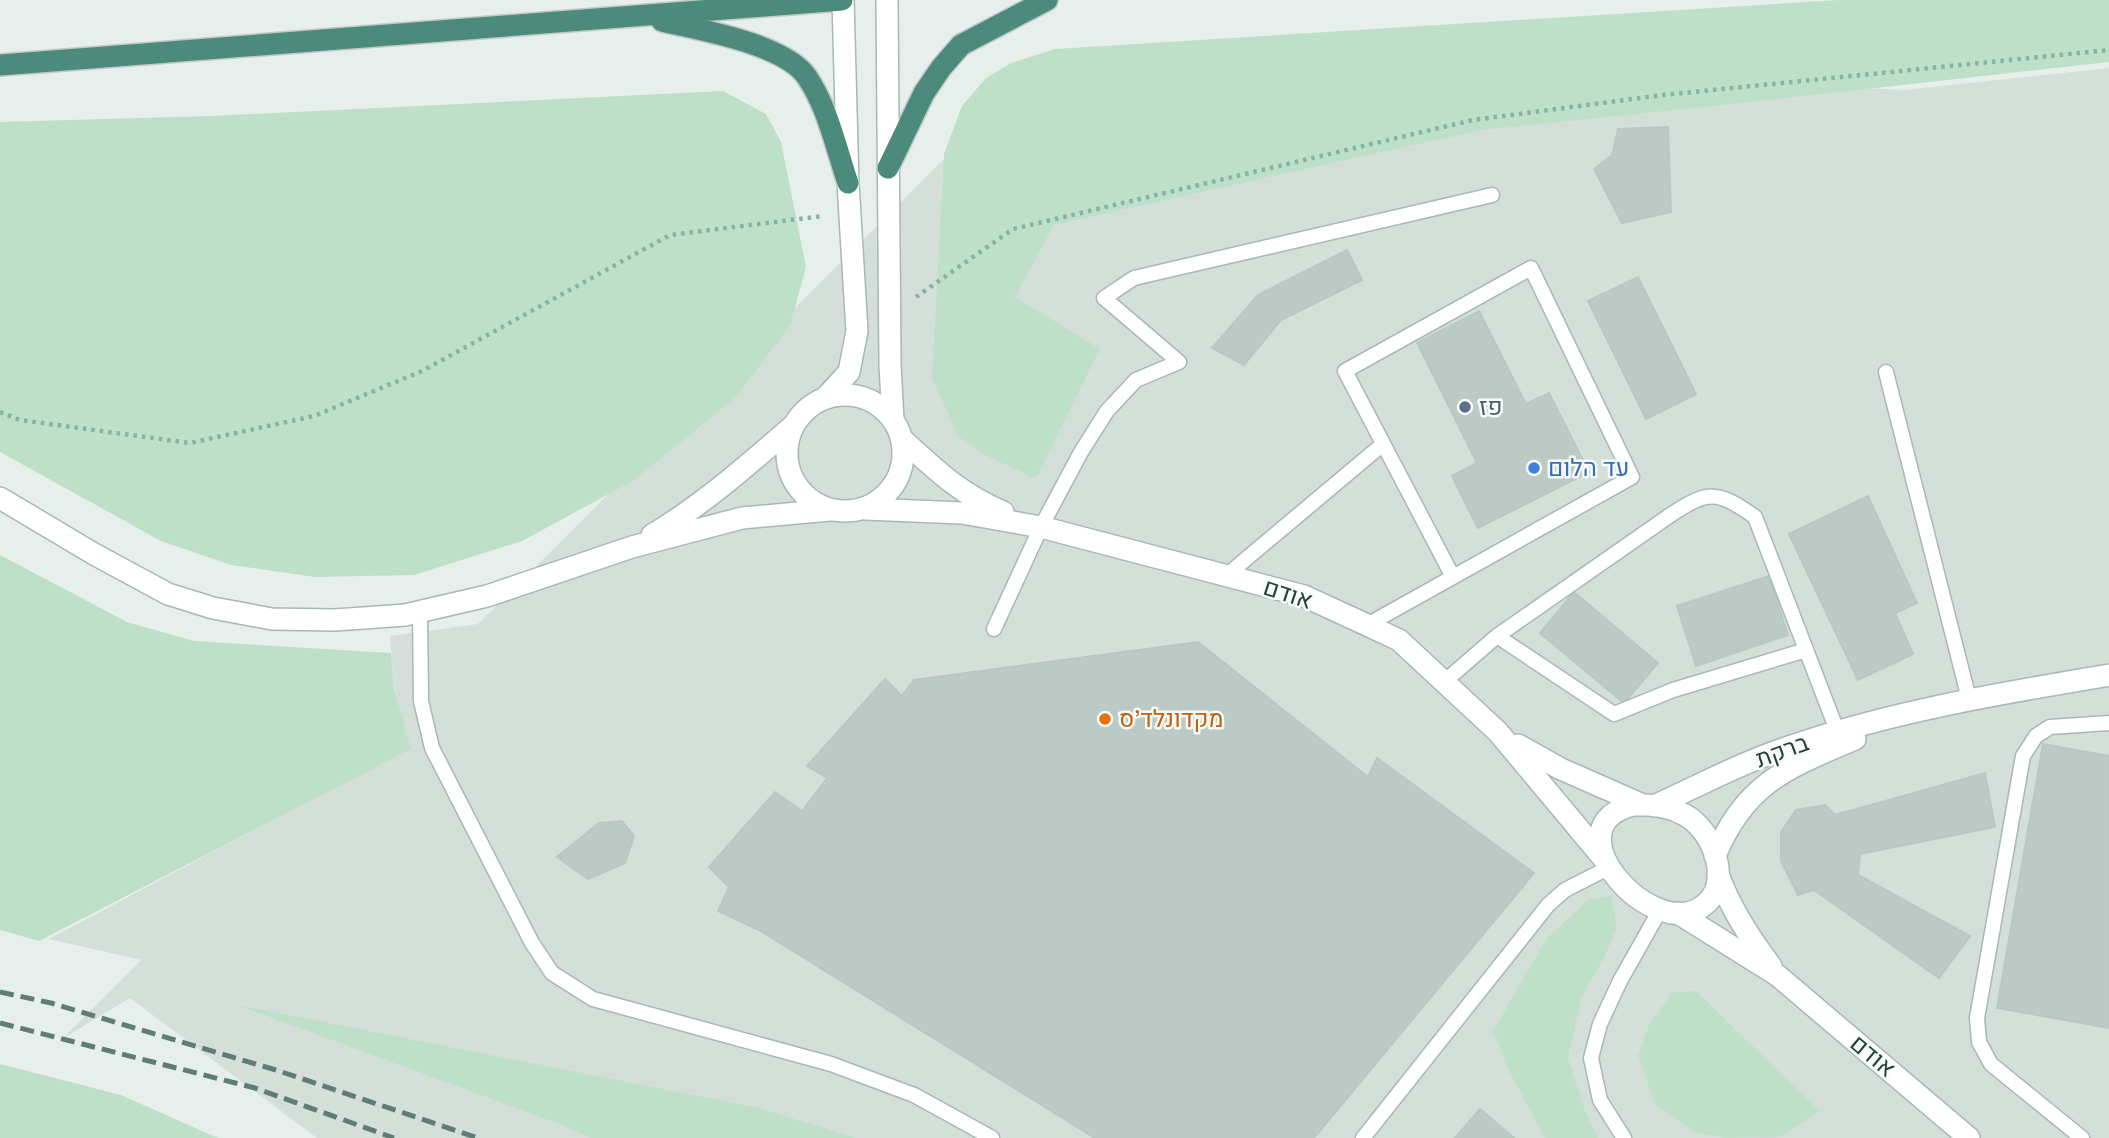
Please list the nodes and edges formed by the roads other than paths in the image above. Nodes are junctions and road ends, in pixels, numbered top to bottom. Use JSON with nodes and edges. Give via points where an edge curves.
{"nodes":[{"id":1,"x":842,"y":0,"type":"edge"},
{"id":2,"x":887,"y":0,"type":"edge"},
{"id":3,"x":1047,"y":0,"type":"edge"},
{"id":4,"x":643,"y":16,"type":"junction"},
{"id":5,"x":0,"y":65,"type":"edge"},
{"id":6,"x":888,"y":168,"type":"junction"},
{"id":7,"x":848,"y":183,"type":"junction"},
{"id":8,"x":1492,"y":195,"type":"dead end"},
{"id":9,"x":1886,"y":372,"type":"dead end"},
{"id":10,"x":825,"y":398,"type":"junction"},
{"id":11,"x":794,"y":425,"type":"junction"},
{"id":12,"x":898,"y":430,"type":"junction"},
{"id":13,"x":1383,"y":444,"type":"junction"},
{"id":14,"x":0,"y":498,"type":"edge"},
{"id":15,"x":864,"y":509,"type":"junction"},
{"id":16,"x":830,"y":510,"type":"junction"},
{"id":17,"x":1041,"y":527,"type":"junction"},
{"id":18,"x":632,"y":547,"type":"junction"},
{"id":19,"x":1227,"y":575,"type":"junction"},
{"id":20,"x":1453,"y":577,"type":"junction"},
{"id":21,"x":420,"y":612,"type":"junction"},
{"id":22,"x":1367,"y":625,"type":"junction"},
{"id":23,"x":994,"y":629,"type":"dead end"},
{"id":24,"x":1497,"y":636,"type":"junction"},
{"id":25,"x":1806,"y":650,"type":"junction"},
{"id":26,"x":2109,"y":675,"type":"edge"},
{"id":27,"x":1444,"y":682,"type":"junction"},
{"id":28,"x":1969,"y":699,"type":"junction"},
{"id":29,"x":1915,"y":713,"type":"junction"},
{"id":30,"x":2109,"y":723,"type":"edge"},
{"id":31,"x":1499,"y":732,"type":"junction"},
{"id":32,"x":1838,"y":733,"type":"junction"},
{"id":33,"x":1649,"y":805,"type":"junction"},
{"id":34,"x":1606,"y":863,"type":"junction"},
{"id":35,"x":1717,"y":865,"type":"junction"},
{"id":36,"x":1669,"y":911,"type":"junction"},
{"id":37,"x":1777,"y":975,"type":"junction"},
{"id":38,"x":992,"y":1138,"type":"edge"},
{"id":39,"x":1363,"y":1138,"type":"edge"},
{"id":40,"x":1624,"y":1138,"type":"edge"},
{"id":41,"x":1969,"y":1138,"type":"edge"},
{"id":42,"x":2082,"y":1138,"type":"edge"}],
"edges":[{"from":1,"to":4,"type":"highway"},
{"from":1,"to":7,"type":"street"},
{"from":2,"to":6,"type":"street"},
{"from":3,"to":6,"type":"highway","via":[[961,45],[924,93]]},
{"from":4,"to":5,"type":"highway"},
{"from":4,"to":7,"type":"highway","via":[[746,42],[781,55],[806,75],[823,108]]},
{"from":6,"to":12,"type":"street","via":[[890,316]]},
{"from":7,"to":10,"type":"street","via":[[857,331],[849,372]]},
{"from":8,"to":17,"type":"lane","via":[[1134,278],[1104,298],[1179,362],[1136,380],[1107,411]]},
{"from":9,"to":28,"type":"lane"},
{"from":10,"to":11,"type":"street"},
{"from":10,"to":12,"type":"street","via":[[840,395],[870,400]]},
{"from":11,"to":16,"type":"street","via":[[788,441],[791,476],[814,503]]},
{"from":11,"to":18,"type":"street","via":[[687,513]]},
{"from":12,"to":15,"type":"street","via":[[904,456],[896,481],[880,501]]},
{"from":12,"to":17,"type":"street","name":"אודם","via":[[949,482],[977,502]]},
{"from":13,"to":19,"type":"lane"},
{"from":13,"to":20,"type":"lane"},
{"from":13,"to":20,"type":"lane","via":[[1345,371],[1531,268],[1632,477]]},
{"from":14,"to":21,"type":"street","via":[[168,594],[214,607],[272,619],[335,620]]},
{"from":15,"to":16,"type":"street"},
{"from":15,"to":17,"type":"street","name":"אודם","via":[[962,513]]},
{"from":16,"to":18,"type":"street","via":[[742,518]]},
{"from":17,"to":19,"type":"street","name":"אודם"},
{"from":17,"to":23,"type":"lane"},
{"from":18,"to":21,"type":"street","via":[[487,596]]},
{"from":19,"to":22,"type":"street","name":"אודם","via":[[1304,596]]},
{"from":20,"to":22,"type":"lane"},
{"from":21,"to":38,"type":"lane","via":[[421,701],[432,748],[532,943],[552,973],[593,999],[831,1064],[914,1095]]},
{"from":22,"to":27,"type":"street","name":"אודם","via":[[1399,640]]},
{"from":24,"to":25,"type":"lane","via":[[1614,714],[1673,690]]},
{"from":24,"to":25,"type":"lane","via":[[1697,498],[1718,496],[1755,517]]},
{"from":24,"to":27,"type":"lane"},
{"from":25,"to":32,"type":"lane"},
{"from":26,"to":28,"type":"street","name":"ברקת"},
{"from":27,"to":31,"type":"street","name":"אודם"},
{"from":28,"to":29,"type":"street","name":"ברקת"},
{"from":29,"to":32,"type":"street","name":"ברקת"},
{"from":29,"to":35,"type":"street","name":"ברקת","via":[[1835,747],[1752,795],[1735,815]]},
{"from":30,"to":42,"type":"lane","via":[[2050,727],[2036,736],[2023,756],[1977,1018],[1979,1042],[1991,1064]]},
{"from":31,"to":33,"type":"street","name":"אודם","via":[[1561,769]]},
{"from":31,"to":34,"type":"street","name":"אודם"},
{"from":32,"to":33,"type":"street","name":"ברקת","via":[[1756,759]]},
{"from":33,"to":34,"type":"street","via":[[1624,807],[1605,821],[1600,841]]},
{"from":33,"to":35,"type":"street","via":[[1677,811],[1695,822],[1712,845]]},
{"from":34,"to":36,"type":"street","via":[[1632,893]]},
{"from":34,"to":39,"type":"lane","via":[[1548,905]]},
{"from":35,"to":36,"type":"street","via":[[1714,893],[1703,906],[1696,911]]},
{"from":35,"to":37,"type":"street","name":"אודם","via":[[1726,897]]},
{"from":36,"to":37,"type":"street","name":"אודם"},
{"from":36,"to":40,"type":"lane","via":[[1600,1024],[1591,1058],[1600,1100]]},
{"from":37,"to":41,"type":"street","name":"אודם"}]}
